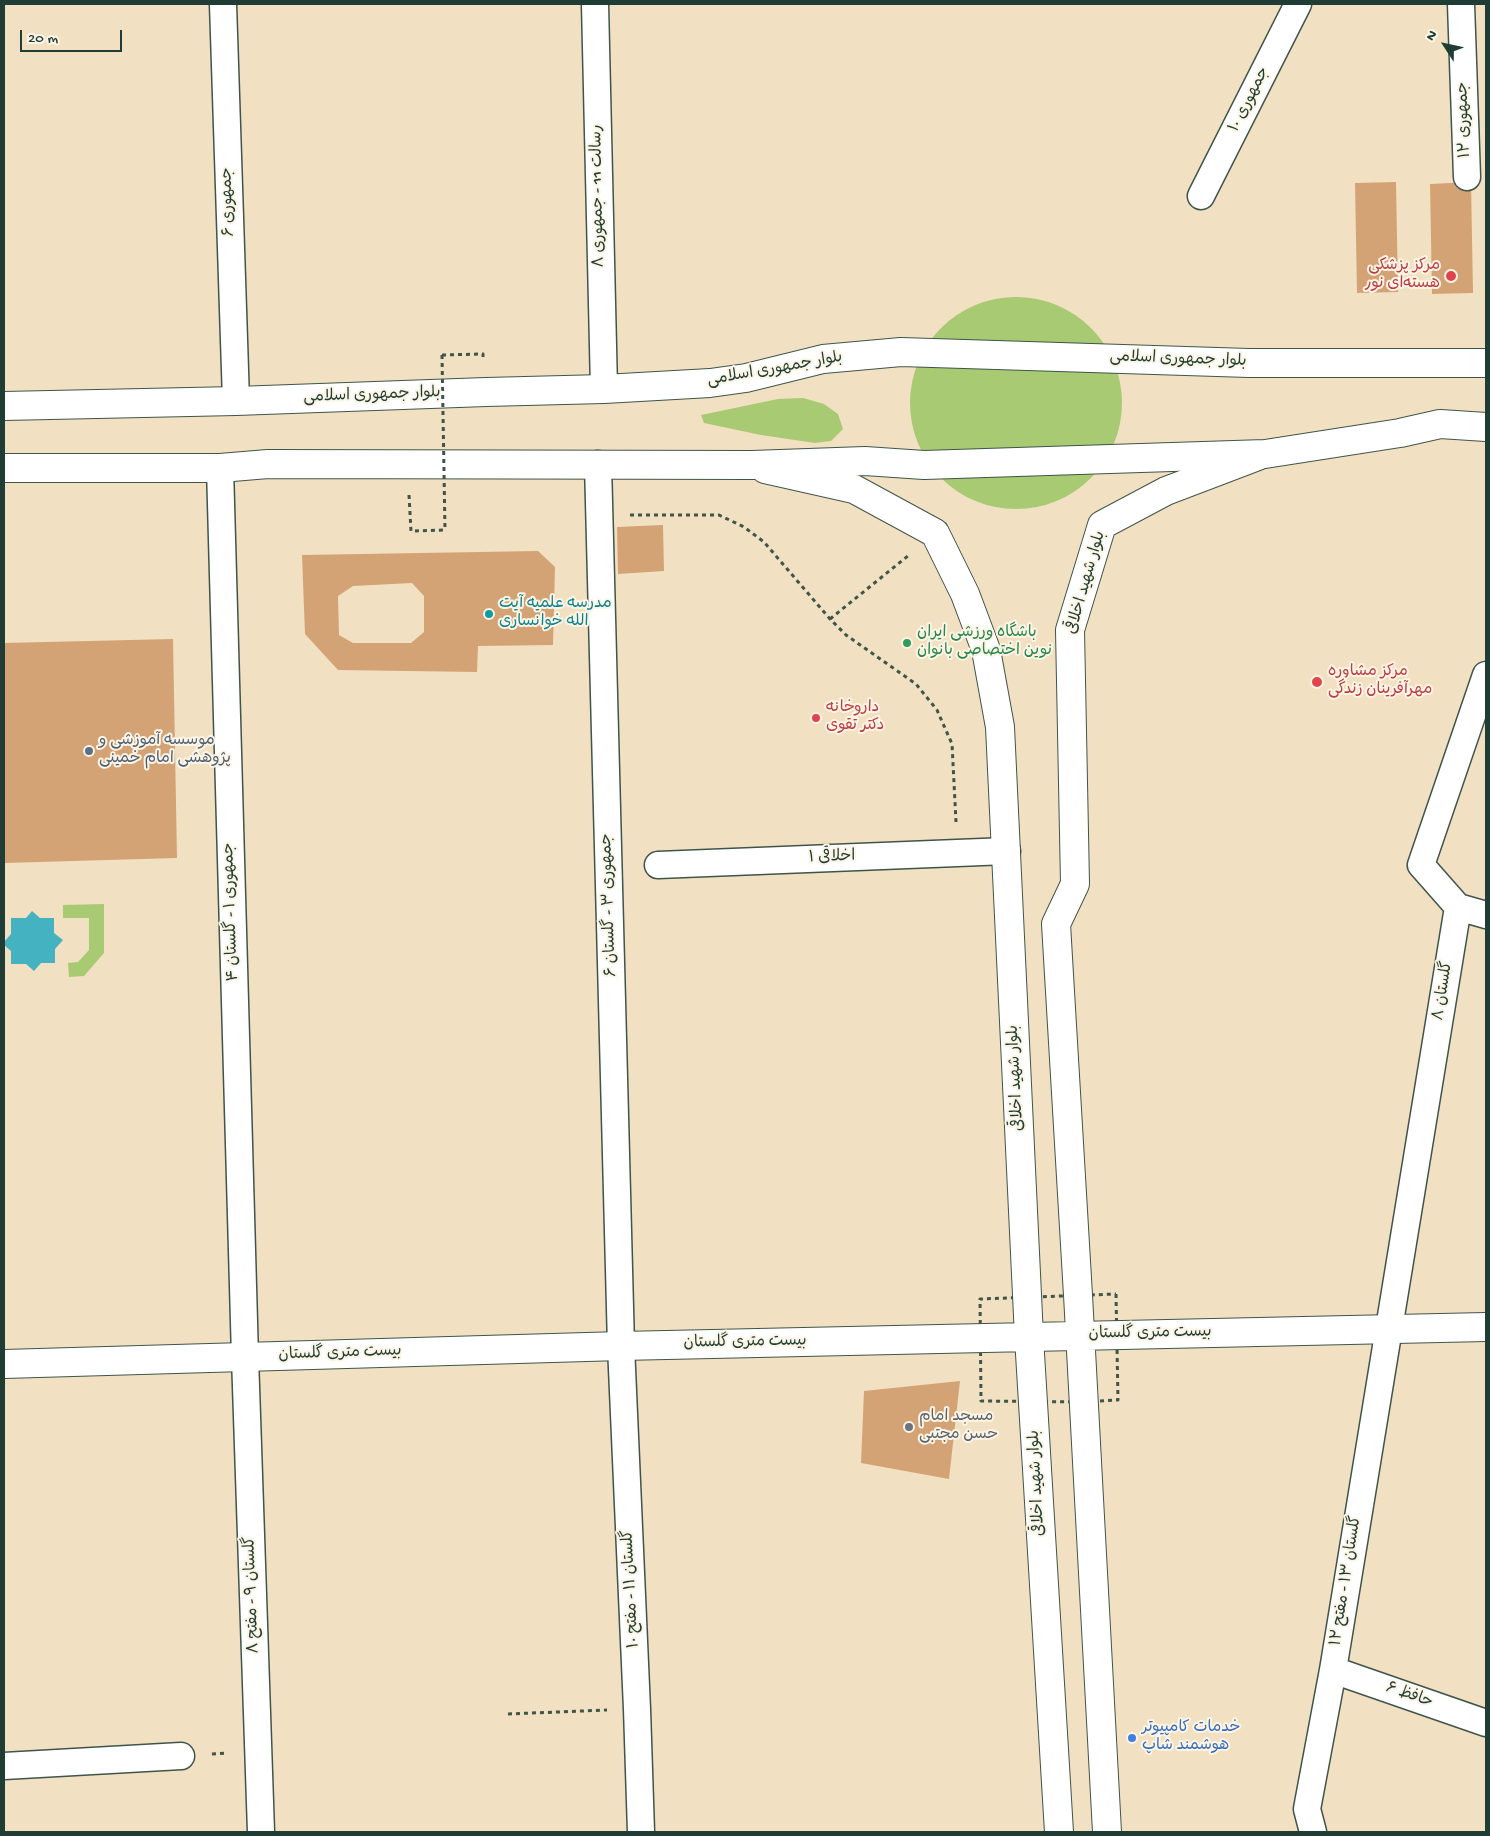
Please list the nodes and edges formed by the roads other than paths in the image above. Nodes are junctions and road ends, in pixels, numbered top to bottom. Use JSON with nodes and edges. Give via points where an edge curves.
{"nodes":[{"id":1,"x":223,"y":4,"type":"edge"},
{"id":2,"x":595,"y":4,"type":"edge"},
{"id":3,"x":1298,"y":4,"type":"edge"},
{"id":4,"x":1461,"y":4,"type":"edge"},
{"id":5,"x":1467,"y":176,"type":"dead end"},
{"id":6,"x":1201,"y":196,"type":"dead end"},
{"id":7,"x":1486,"y":362,"type":"edge"},
{"id":8,"x":604,"y":389,"type":"junction"},
{"id":9,"x":4,"y":400,"type":"edge"},
{"id":10,"x":236,"y":401,"type":"junction"},
{"id":11,"x":4,"y":406,"type":"edge"},
{"id":12,"x":33,"y":406,"type":"junction"},
{"id":13,"x":1486,"y":427,"type":"edge"},
{"id":14,"x":1264,"y":454,"type":"junction"},
{"id":15,"x":598,"y":464,"type":"junction"},
{"id":16,"x":752,"y":465,"type":"junction"},
{"id":17,"x":4,"y":468,"type":"edge"},
{"id":18,"x":35,"y":468,"type":"junction"},
{"id":19,"x":220,"y":468,"type":"junction"},
{"id":20,"x":4,"y":475,"type":"edge"},
{"id":21,"x":1486,"y":675,"type":"edge"},
{"id":22,"x":1006,"y":851,"type":"junction"},
{"id":23,"x":658,"y":866,"type":"dead end"},
{"id":24,"x":1458,"y":907,"type":"junction"},
{"id":25,"x":1486,"y":915,"type":"edge"},
{"id":26,"x":1486,"y":1327,"type":"edge"},
{"id":27,"x":1389,"y":1329,"type":"junction"},
{"id":28,"x":1080,"y":1336,"type":"junction"},
{"id":29,"x":1029,"y":1337,"type":"junction"},
{"id":30,"x":621,"y":1346,"type":"junction"},
{"id":31,"x":244,"y":1357,"type":"junction"},
{"id":32,"x":4,"y":1364,"type":"edge"},
{"id":33,"x":1333,"y":1670,"type":"junction"},
{"id":34,"x":1486,"y":1723,"type":"edge"},
{"id":35,"x":180,"y":1756,"type":"road end"},
{"id":36,"x":4,"y":1766,"type":"edge"},
{"id":37,"x":261,"y":1832,"type":"edge"},
{"id":38,"x":641,"y":1832,"type":"edge"},
{"id":39,"x":1059,"y":1832,"type":"edge"},
{"id":40,"x":1107,"y":1832,"type":"edge"},
{"id":41,"x":1313,"y":1832,"type":"edge"}],
"edges":[{"from":1,"to":10,"type":"street","name":"جمهوری ۶"},
{"from":2,"to":8,"type":"street","name":"رسالت 11 - جمهوری ۸"},
{"from":3,"to":6,"type":"street","name":"جمهوری ۱۰"},
{"from":4,"to":5,"type":"street","name":"جمهوری ۱۲"},
{"from":7,"to":8,"type":"main road","name":"بلوار جمهوری اسلامی","via":[[1249,363],[901,352],[823,359],[746,378],[710,383]]},
{"from":8,"to":10,"type":"main road","name":"بلوار جمهوری اسلامی"},
{"from":9,"to":12,"type":"main road"},
{"from":10,"to":12,"type":"main road","name":"بلوار جمهوری اسلامی"},
{"from":11,"to":12,"type":"main road","name":"بلوار جمهوری اسلامی"},
{"from":13,"to":14,"type":"main road","via":[[1440,424]]},
{"from":14,"to":16,"type":"main road","via":[[924,465],[864,461]]},
{"from":14,"to":28,"type":"main road","name":"بلوار شهید اخلاقی","via":[[1166,491],[1102,525],[1070,630],[1075,884],[1056,924]]},
{"from":15,"to":16,"type":"main road"},
{"from":15,"to":19,"type":"main road","via":[[268,464]]},
{"from":15,"to":30,"type":"street","name":"جمهوری ۳ - گلستان ۶"},
{"from":16,"to":22,"type":"main road","name":"بلوار شهید اخلاقی","via":[[854,489],[935,533],[965,594],[986,650],[1000,727]]},
{"from":17,"to":18,"type":"main road"},
{"from":18,"to":19,"type":"main road"},
{"from":18,"to":20,"type":"main road"},
{"from":19,"to":31,"type":"street","name":"جمهوری ۱ - گلستان ۴"},
{"from":21,"to":24,"type":"street","via":[[1421,865]]},
{"from":22,"to":23,"type":"street","name":"اخلاقی ۱"},
{"from":22,"to":29,"type":"main road","name":"بلوار شهید اخلاقی"},
{"from":24,"to":25,"type":"street"},
{"from":24,"to":27,"type":"street","name":"گلستان ۸"},
{"from":26,"to":27,"type":"main road","name":"بیست متری گلستان"},
{"from":27,"to":28,"type":"main road","name":"بیست متری گلستان"},
{"from":27,"to":33,"type":"street","name":"گلستان ۱۳ - مفتح ۱۲"},
{"from":28,"to":29,"type":"main road","name":"بیست متری گلستان"},
{"from":28,"to":40,"type":"main road","name":"بلوار شهید اخلاقی"},
{"from":29,"to":30,"type":"main road","name":"بیست متری گلستان"},
{"from":29,"to":39,"type":"main road","name":"بلوار شهید اخلاقی"},
{"from":30,"to":31,"type":"main road","name":"بیست متری گلستان"},
{"from":30,"to":38,"type":"street","name":"گلستان ۱۱ - مفتح ۱۰"},
{"from":31,"to":32,"type":"main road","name":"بیست متری گلستان"},
{"from":31,"to":37,"type":"street","name":"گلستان ۹ - مفتح ۸"},
{"from":33,"to":34,"type":"street","name":"حافظ ۶"},
{"from":33,"to":41,"type":"street","name":"گلستان ۱۳ - مفتح ۱۲","via":[[1307,1809]]},
{"from":35,"to":36,"type":"street"}]}
